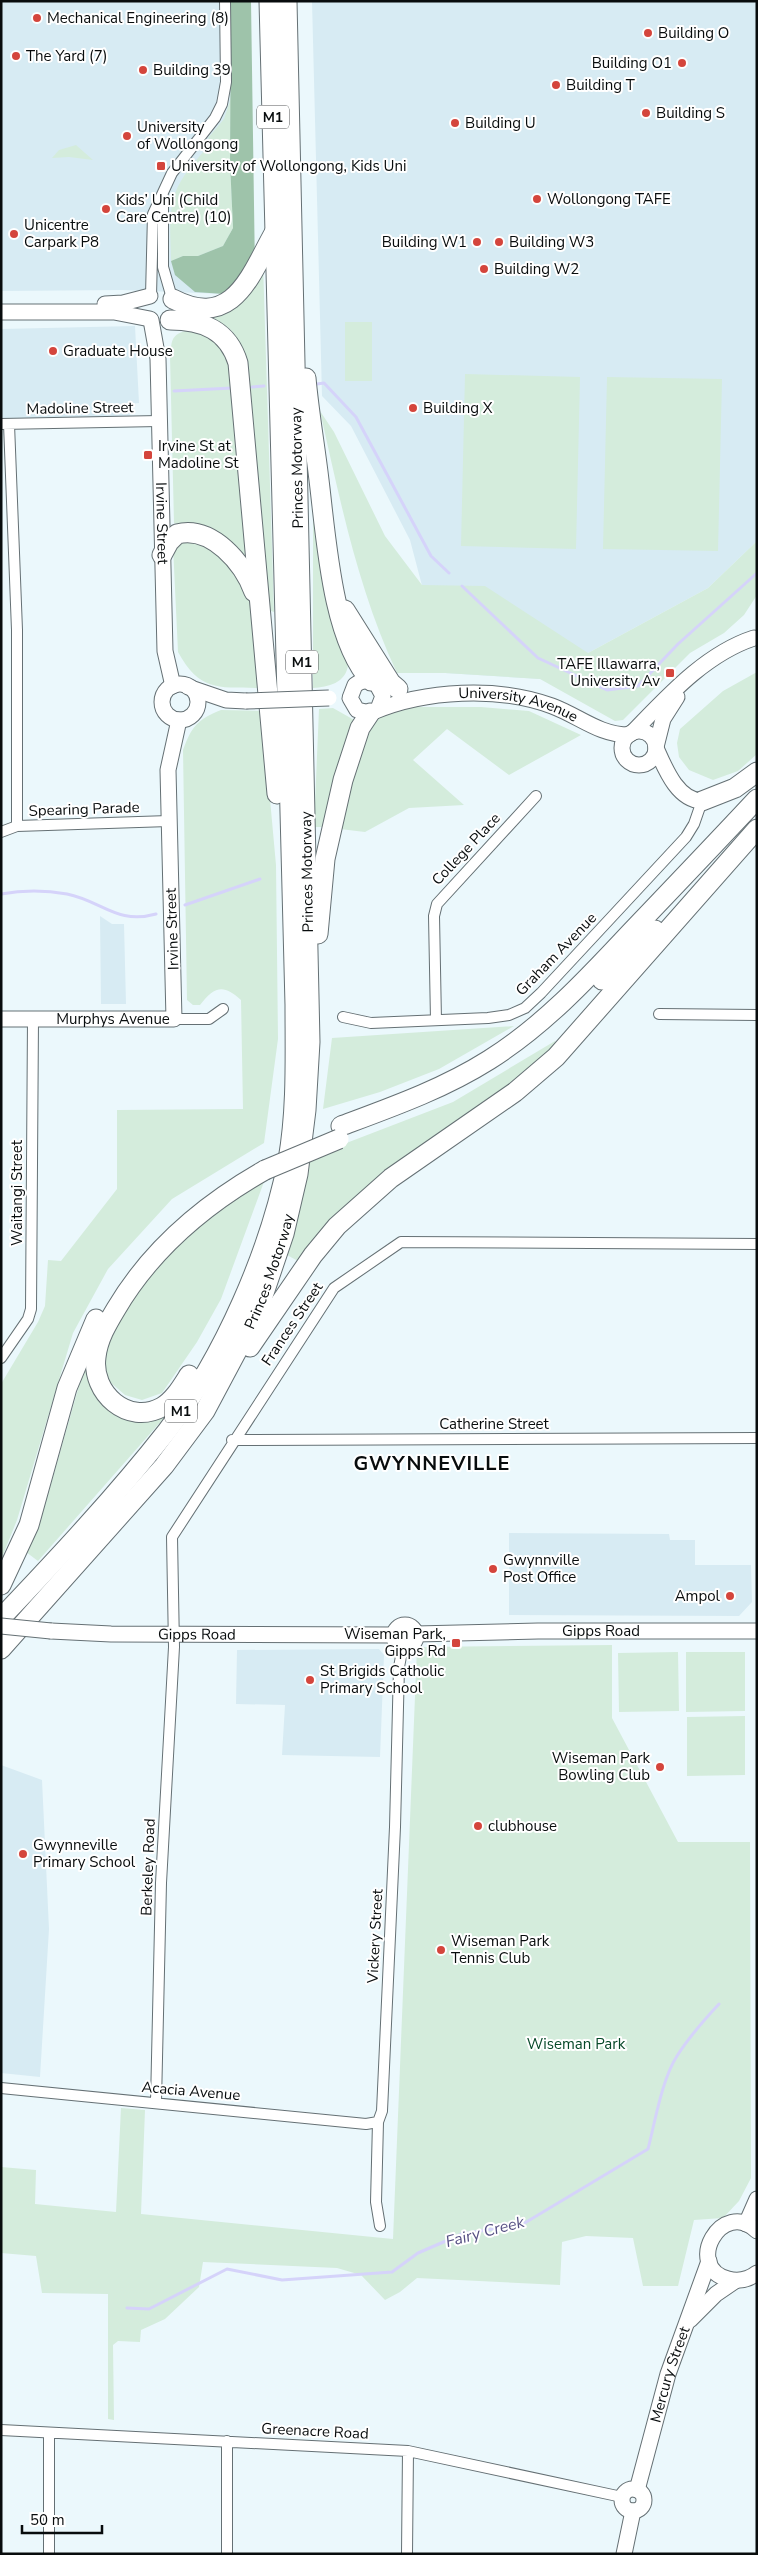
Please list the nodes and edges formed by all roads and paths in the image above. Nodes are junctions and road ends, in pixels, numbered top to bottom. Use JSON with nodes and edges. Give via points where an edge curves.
{"nodes":[{"id":1,"x":225,"y":1,"type":"edge"},
{"id":2,"x":269,"y":1,"type":"edge"},
{"id":3,"x":287,"y":1,"type":"edge"},
{"id":4,"x":163,"y":193,"type":"junction"},
{"id":5,"x":274,"y":232,"type":"junction"},
{"id":6,"x":292,"y":283,"type":"junction"},
{"id":7,"x":151,"y":296,"type":"junction"},
{"id":8,"x":173,"y":298,"type":"junction"},
{"id":9,"x":1,"y":305,"type":"edge"},
{"id":10,"x":1,"y":312,"type":"edge"},
{"id":11,"x":151,"y":320,"type":"junction"},
{"id":12,"x":169,"y":321,"type":"junction"},
{"id":13,"x":158,"y":359,"type":"junction"},
{"id":14,"x":159,"y":422,"type":"junction"},
{"id":15,"x":5,"y":424,"type":"edge"},
{"id":16,"x":162,"y":555,"type":"junction"},
{"id":17,"x":332,"y":571,"type":"junction"},
{"id":18,"x":261,"y":610,"type":"junction"},
{"id":19,"x":756,"y":635,"type":"edge"},
{"id":20,"x":694,"y":673,"type":"junction"},
{"id":21,"x":367,"y":683,"type":"junction"},
{"id":22,"x":173,"y":686,"type":"junction"},
{"id":23,"x":188,"y":686,"type":"junction"},
{"id":24,"x":398,"y":689,"type":"junction"},
{"id":25,"x":438,"y":695,"type":"junction"},
{"id":26,"x":329,"y":698,"type":"junction"},
{"id":27,"x":239,"y":701,"type":"junction"},
{"id":28,"x":367,"y":712,"type":"junction"},
{"id":29,"x":193,"y":714,"type":"junction"},
{"id":30,"x":179,"y":720,"type":"junction"},
{"id":31,"x":593,"y":727,"type":"junction"},
{"id":32,"x":630,"y":734,"type":"junction"},
{"id":33,"x":656,"y":748,"type":"junction"},
{"id":34,"x":631,"y":763,"type":"junction"},
{"id":35,"x":757,"y":772,"type":"edge"},
{"id":36,"x":676,"y":786,"type":"junction"},
{"id":37,"x":536,"y":796,"type":"dead end"},
{"id":38,"x":757,"y":799,"type":"edge"},
{"id":39,"x":702,"y":801,"type":"junction"},
{"id":40,"x":168,"y":821,"type":"junction"},
{"id":41,"x":17,"y":826,"type":"junction"},
{"id":42,"x":757,"y":829,"type":"edge"},
{"id":43,"x":1,"y":832,"type":"edge"},
{"id":44,"x":289,"y":846,"type":"junction"},
{"id":45,"x":729,"y":860,"type":"junction"},
{"id":46,"x":223,"y":1009,"type":"dead end"},
{"id":47,"x":659,"y":1014,"type":"dead end"},
{"id":48,"x":757,"y":1015,"type":"edge"},
{"id":49,"x":343,"y":1017,"type":"dead end"},
{"id":50,"x":1,"y":1019,"type":"edge"},
{"id":51,"x":33,"y":1019,"type":"junction"},
{"id":52,"x":174,"y":1019,"type":"junction"},
{"id":53,"x":436,"y":1020,"type":"junction"},
{"id":54,"x":310,"y":1042,"type":"junction"},
{"id":55,"x":340,"y":1133,"type":"junction"},
{"id":56,"x":288,"y":1160,"type":"junction"},
{"id":57,"x":266,"y":1164,"type":"junction"},
{"id":58,"x":757,"y":1244,"type":"edge"},
{"id":59,"x":1,"y":1358,"type":"edge"},
{"id":60,"x":205,"y":1411,"type":"junction"},
{"id":61,"x":757,"y":1438,"type":"edge"},
{"id":62,"x":232,"y":1440,"type":"junction"},
{"id":63,"x":1,"y":1585,"type":"edge"},
{"id":64,"x":1,"y":1618,"type":"edge"},
{"id":65,"x":1,"y":1626,"type":"edge"},
{"id":66,"x":757,"y":1631,"type":"edge"},
{"id":67,"x":173,"y":1634,"type":"junction"},
{"id":68,"x":399,"y":1641,"type":"junction"},
{"id":69,"x":1,"y":1648,"type":"edge"},
{"id":70,"x":1,"y":2088,"type":"edge"},
{"id":71,"x":156,"y":2102,"type":"junction"},
{"id":72,"x":378,"y":2122,"type":"junction"},
{"id":73,"x":757,"y":2199,"type":"edge"},
{"id":74,"x":380,"y":2226,"type":"dead end"},
{"id":75,"x":752,"y":2228,"type":"edge"},
{"id":76,"x":709,"y":2261,"type":"junction"},
{"id":77,"x":757,"y":2273,"type":"edge"},
{"id":78,"x":735,"y":2281,"type":"junction"},
{"id":79,"x":686,"y":2325,"type":"junction"},
{"id":80,"x":1,"y":2430,"type":"edge"},
{"id":81,"x":49,"y":2433,"type":"junction"},
{"id":82,"x":227,"y":2441,"type":"junction"},
{"id":83,"x":408,"y":2451,"type":"junction"},
{"id":84,"x":637,"y":2490,"type":"junction"},
{"id":85,"x":622,"y":2497,"type":"junction"},
{"id":86,"x":633,"y":2511,"type":"junction"},
{"id":87,"x":49,"y":2554,"type":"edge"},
{"id":88,"x":227,"y":2554,"type":"edge"},
{"id":89,"x":407,"y":2554,"type":"edge"},
{"id":90,"x":624,"y":2554,"type":"edge"}],
"edges":[{"from":1,"to":4,"type":"street","via":[[226,82],[222,104],[215,118],[172,173]]},
{"from":2,"to":5,"type":"highway","name":"Princes Motorway","number":"M1"},
{"from":3,"to":6,"type":"highway","name":"Princes Motorway","number":"M1"},
{"from":4,"to":7,"type":"street","via":[[151,225]]},
{"from":4,"to":8,"type":"street","via":[[163,267]]},
{"from":5,"to":8,"type":"highway","via":[[244,287],[232,300],[206,309],[188,306]]},
{"from":5,"to":44,"type":"highway","name":"Princes Motorway","number":"M1"},
{"from":6,"to":17,"type":"highway","via":[[303,330],[311,424]]},
{"from":6,"to":54,"type":"highway","name":"Princes Motorway","number":"M1"},
{"from":7,"to":8,"type":"main road","via":[[162,293]]},
{"from":7,"to":9,"type":"main road","via":[[115,304]]},
{"from":7,"to":11,"type":"main road","via":[[145,309]]},
{"from":8,"to":12,"type":"main road","via":[[176,310]]},
{"from":10,"to":11,"type":"main road","via":[[114,312]]},
{"from":11,"to":12,"type":"main road"},
{"from":11,"to":13,"type":"main road","name":"Irvine Street"},
{"from":12,"to":13,"type":"main road","name":"Irvine Street"},
{"from":12,"to":18,"type":"highway","via":[[213,327],[235,354],[240,374]]},
{"from":13,"to":14,"type":"main road","name":"Irvine Street"},
{"from":14,"to":15,"type":"street","name":"Madoline Street"},
{"from":14,"to":16,"type":"main road","name":"Irvine Street"},
{"from":15,"to":41,"type":"street","via":[[17,630]]},
{"from":16,"to":18,"type":"highway","via":[[173,537],[183,532],[215,543],[240,564]]},
{"from":16,"to":22,"type":"main road","name":"Irvine Street","via":[[165,650]]},
{"from":17,"to":21,"type":"highway","via":[[340,616]]},
{"from":17,"to":24,"type":"highway","via":[[349,617]]},
{"from":18,"to":44,"type":"highway","via":[[277,795]]},
{"from":19,"to":20,"type":"main road"},
{"from":20,"to":32,"type":"main road"},
{"from":20,"to":33,"type":"main road","via":[[666,713]]},
{"from":21,"to":24,"type":"main road","name":"University Avenue"},
{"from":21,"to":26,"type":"main road"},
{"from":21,"to":28,"type":"main road","via":[[350,698]]},
{"from":21,"to":28,"type":"main road","via":[[383,696],[378,709]]},
{"from":22,"to":23,"type":"main road"},
{"from":22,"to":30,"type":"main road","via":[[165,693],[162,703],[169,717]]},
{"from":23,"to":27,"type":"main road","via":[[218,698]]},
{"from":23,"to":29,"type":"main road","via":[[197,699]]},
{"from":24,"to":25,"type":"main road","name":"University Avenue"},
{"from":25,"to":28,"type":"main road","name":"University Avenue"},
{"from":25,"to":31,"type":"main road","name":"University Avenue","via":[[486,694],[523,698],[558,709]]},
{"from":26,"to":27,"type":"main road","bridge":true},
{"from":26,"to":28,"type":"main road"},
{"from":27,"to":29,"type":"main road","via":[[210,705]]},
{"from":28,"to":54,"type":"highway","via":[[343,780],[324,859]]},
{"from":29,"to":30,"type":"main road"},
{"from":30,"to":40,"type":"main road","name":"Irvine Street","via":[[168,770]]},
{"from":31,"to":32,"type":"main road","name":"University Avenue","via":[[610,734]]},
{"from":31,"to":34,"type":"main road","name":"University Avenue"},
{"from":32,"to":33,"type":"main road","via":[[646,733]]},
{"from":32,"to":34,"type":"main road","via":[[622,748]]},
{"from":33,"to":34,"type":"main road","via":[[648,763]]},
{"from":33,"to":36,"type":"main road","name":"University Avenue"},
{"from":34,"to":36,"type":"main road","name":"University Avenue"},
{"from":35,"to":39,"type":"highway","via":[[735,788]]},
{"from":36,"to":39,"type":"main road","name":"University Avenue","via":[[691,798]]},
{"from":37,"to":53,"type":"street","name":"College Place","via":[[437,904],[434,916]]},
{"from":38,"to":55,"type":"highway","via":[[562,1004],[537,1025],[491,1059]]},
{"from":39,"to":53,"type":"street","name":"Graham Avenue","via":[[686,837],[525,1008],[509,1015]]},
{"from":40,"to":41,"type":"street","name":"Spearing Parade"},
{"from":40,"to":52,"type":"main road","name":"Irvine Street"},
{"from":41,"to":43,"type":"street","name":"Spearing Parade"},
{"from":42,"to":45,"type":"highway"},
{"from":44,"to":56,"type":"highway","name":"Princes Motorway","number":"M1","via":[[295,1078]]},
{"from":45,"to":55,"type":"highway","via":[[522,1052],[458,1091],[411,1112]]},
{"from":45,"to":60,"type":"highway","via":[[556,1057],[515,1092],[391,1178],[337,1226],[313,1255]]},
{"from":46,"to":52,"type":"street","name":"Murphys Avenue","via":[[209,1019]]},
{"from":47,"to":48,"type":"street"},
{"from":49,"to":53,"type":"street","name":"Graham Avenue","via":[[371,1023]]},
{"from":50,"to":51,"type":"main road","name":"Murphys Avenue"},
{"from":51,"to":52,"type":"main road","name":"Murphys Avenue"},
{"from":51,"to":59,"type":"street","name":"Waitangi Street","via":[[31,1309],[28,1319]]},
{"from":54,"to":60,"type":"highway","name":"Princes Motorway","number":"M1","via":[[298,1174],[284,1234],[262,1299]]},
{"from":55,"to":57,"type":"highway","bridge":true},
{"from":56,"to":57,"type":"highway","via":[[270,1195],[239,1283],[184,1384],[169,1402],[156,1410],[140,1412],[118,1406],[102,1390],[96,1375],[95,1359],[104,1331],[123,1297],[137,1276],[174,1236]]},
{"from":56,"to":64,"type":"highway","name":"Princes Motorway","number":"M1","via":[[258,1267],[208,1370],[168,1430]]},
{"from":57,"to":63,"type":"highway","via":[[221,1183],[186,1210],[154,1239],[115,1287],[75,1366],[29,1525]]},
{"from":58,"to":62,"type":"street","name":"Frances Street","via":[[401,1242],[334,1288]]},
{"from":60,"to":69,"type":"highway","name":"Princes Motorway","number":"M1","via":[[164,1466]]},
{"from":61,"to":62,"type":"street","name":"Catherine Street"},
{"from":62,"to":67,"type":"street","name":"Frances Street","via":[[172,1536]]},
{"from":65,"to":67,"type":"main road","name":"Gipps Road","bridge":true,"via":[[51,1631]]},
{"from":66,"to":68,"type":"main road","name":"Gipps Road","via":[[416,1634],[406,1625],[396,1629]]},
{"from":67,"to":68,"type":"main road","name":"Gipps Road"},
{"from":67,"to":71,"type":"street","name":"Berkeley Road","via":[[161,1883]]},
{"from":68,"to":72,"type":"street","name":"Vickery Street","via":[[395,1826],[382,2111]]},
{"from":70,"to":71,"type":"street","name":"Acacia Avenue"},
{"from":71,"to":72,"type":"street","name":"Acacia Avenue","via":[[366,2124]]},
{"from":72,"to":74,"type":"street","name":"Vickery Street","via":[[376,2202]]},
{"from":73,"to":75,"type":"main road"},
{"from":75,"to":76,"type":"main road","name":"Mercury Street","via":[[731,2223],[715,2232],[707,2251]]},
{"from":76,"to":78,"type":"main road","via":[[718,2274]]},
{"from":76,"to":79,"type":"main road","name":"Mercury Street"},
{"from":77,"to":78,"type":"main road"},
{"from":78,"to":79,"type":"main road","via":[[716,2294]]},
{"from":79,"to":84,"type":"main road","name":"Mercury Street","via":[[668,2374]]},
{"from":80,"to":81,"type":"street","name":"Greenacre Road"},
{"from":81,"to":82,"type":"street","name":"Greenacre Road"},
{"from":81,"to":87,"type":"street"},
{"from":82,"to":83,"type":"street","name":"Greenacre Road"},
{"from":82,"to":88,"type":"street"},
{"from":83,"to":85,"type":"street","name":"Greenacre Road"},
{"from":83,"to":89,"type":"street"},
{"from":84,"to":85,"type":"main road","via":[[629,2490]]},
{"from":84,"to":86,"type":"main road","via":[[643,2503]]},
{"from":85,"to":86,"type":"main road","via":[[625,2508]]},
{"from":86,"to":90,"type":"main road"}]}
